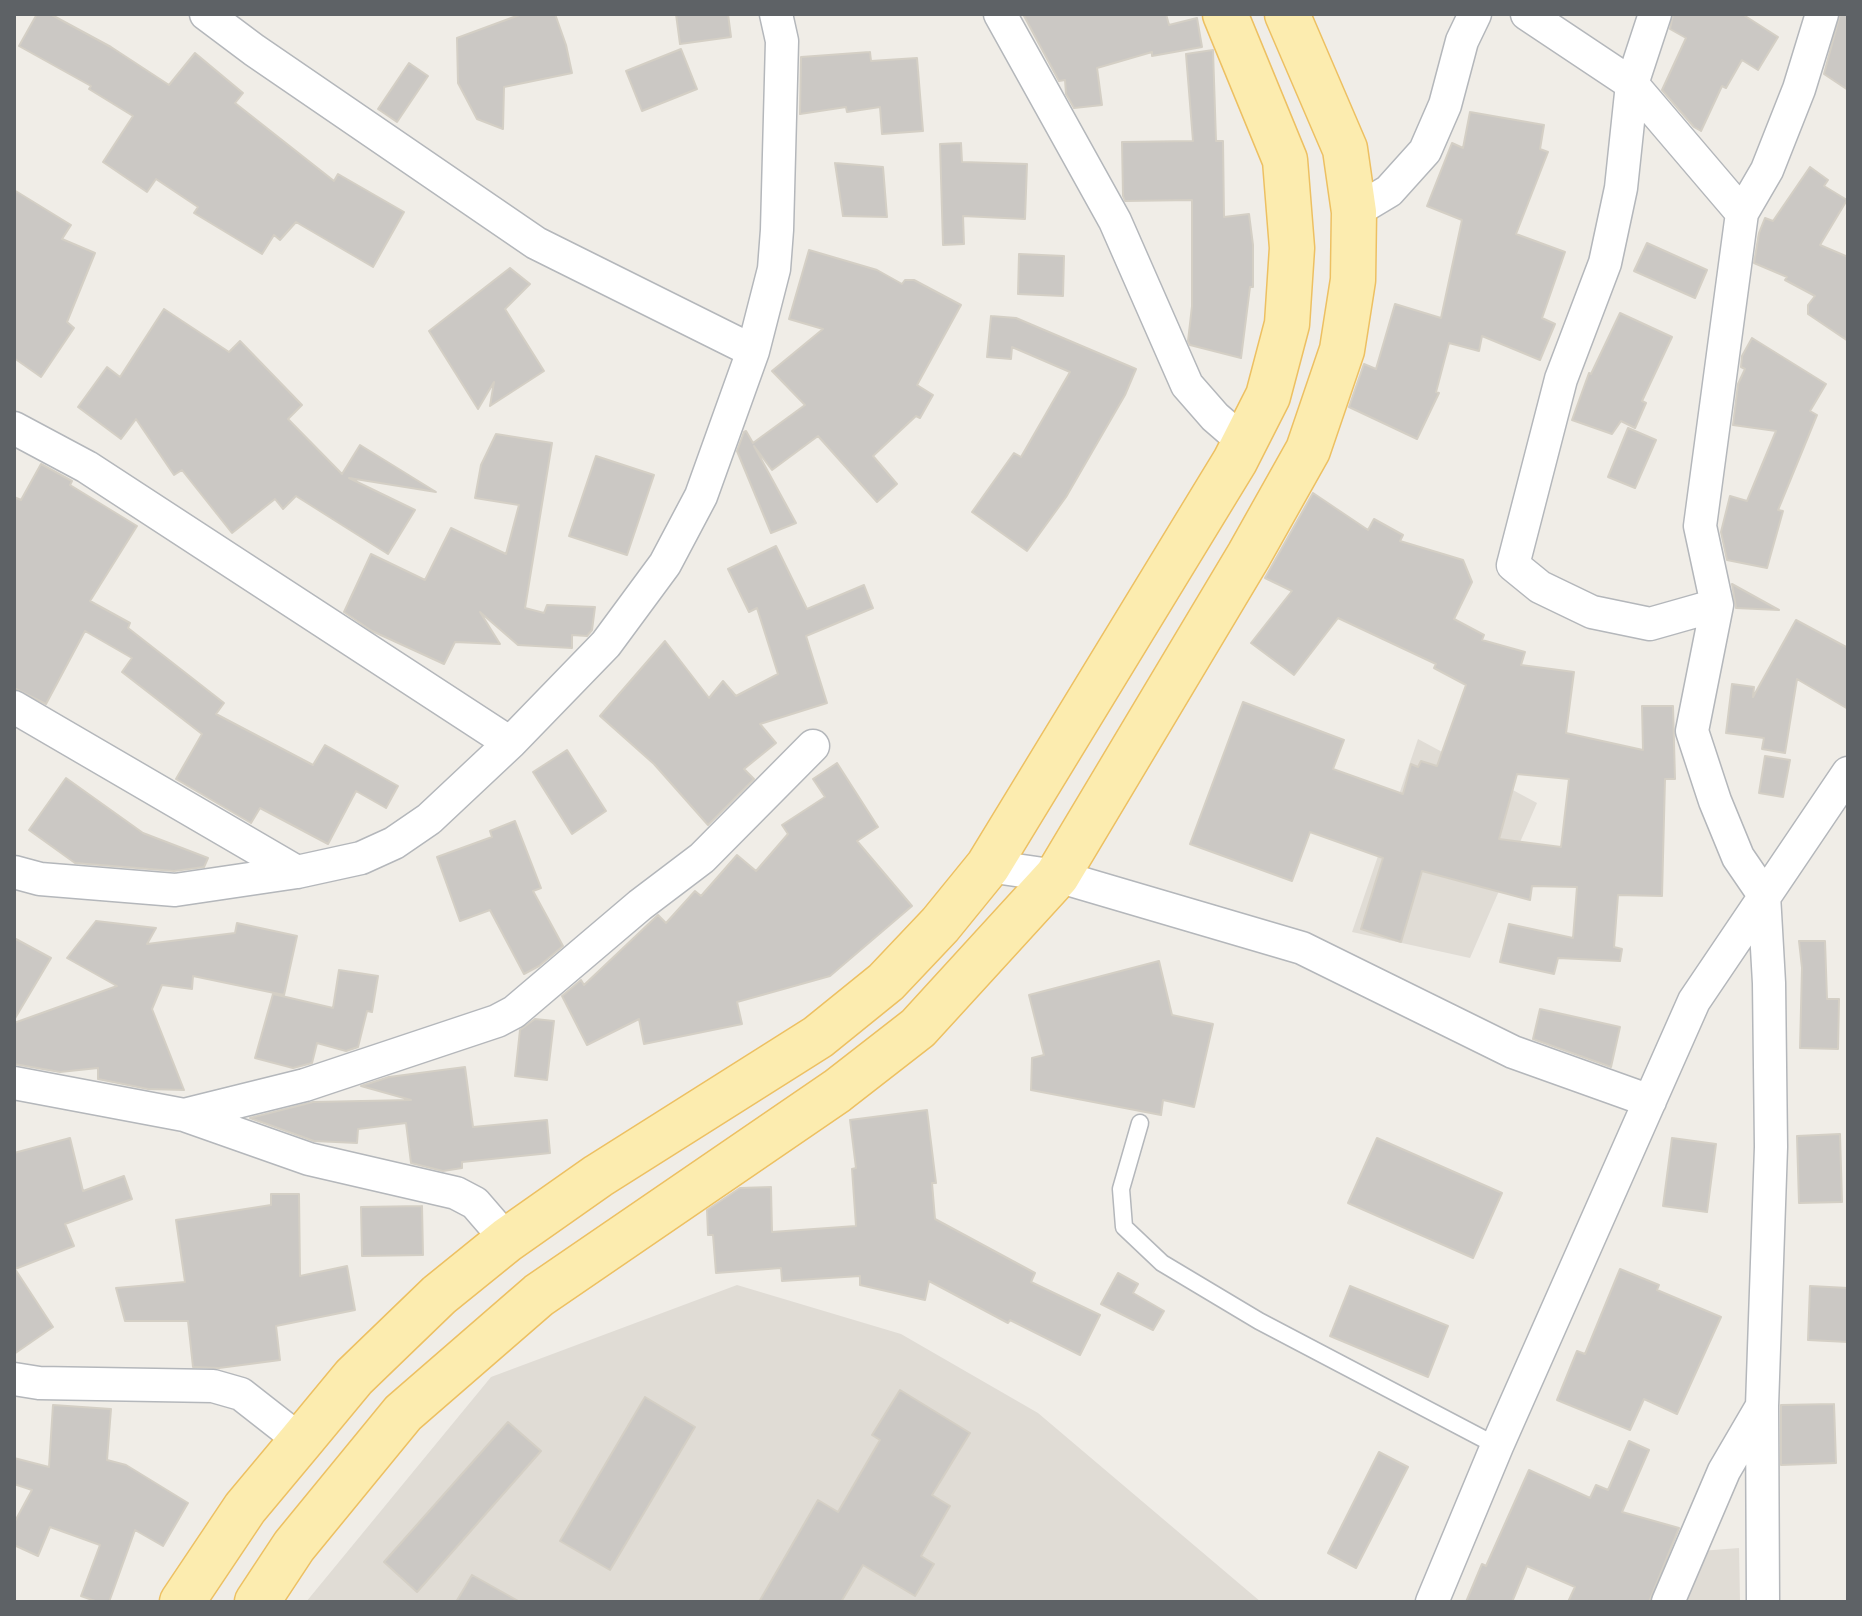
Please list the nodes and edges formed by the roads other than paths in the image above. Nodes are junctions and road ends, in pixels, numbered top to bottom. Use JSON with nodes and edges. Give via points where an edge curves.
{"nodes":[{"id":1,"x":206,"y":14,"type":"edge"},
{"id":2,"x":776,"y":14,"type":"edge"},
{"id":3,"x":1000,"y":14,"type":"edge"},
{"id":4,"x":1225,"y":14,"type":"edge"},
{"id":5,"x":1287,"y":14,"type":"edge"},
{"id":6,"x":1475,"y":14,"type":"edge"},
{"id":7,"x":1527,"y":14,"type":"edge"},
{"id":8,"x":1655,"y":14,"type":"edge"},
{"id":9,"x":1822,"y":14,"type":"edge"},
{"id":10,"x":1632,"y":84,"type":"junction"},
{"id":11,"x":1354,"y":212,"type":"junction"},
{"id":12,"x":1742,"y":213,"type":"junction"},
{"id":13,"x":753,"y":351,"type":"junction"},
{"id":14,"x":14,"y":428,"type":"edge"},
{"id":15,"x":1245,"y":443,"type":"junction"},
{"id":16,"x":1717,"y":605,"type":"junction"},
{"id":17,"x":14,"y":707,"type":"edge"},
{"id":18,"x":510,"y":743,"type":"junction"},
{"id":19,"x":813,"y":746,"type":"dead end"},
{"id":20,"x":1848,"y":773,"type":"edge"},
{"id":21,"x":988,"y":866,"type":"junction"},
{"id":22,"x":14,"y":872,"type":"edge"},
{"id":23,"x":297,"y":872,"type":"junction"},
{"id":24,"x":1057,"y":876,"type":"junction"},
{"id":25,"x":1764,"y":895,"type":"junction"},
{"id":26,"x":14,"y":1083,"type":"edge"},
{"id":27,"x":1650,"y":1101,"type":"junction"},
{"id":28,"x":184,"y":1115,"type":"junction"},
{"id":29,"x":1140,"y":1123,"type":"dead end"},
{"id":30,"x":507,"y":1240,"type":"junction"},
{"id":31,"x":14,"y":1379,"type":"edge"},
{"id":32,"x":1762,"y":1406,"type":"junction"},
{"id":33,"x":301,"y":1441,"type":"junction"},
{"id":34,"x":1497,"y":1446,"type":"junction"},
{"id":35,"x":182,"y":1602,"type":"edge"},
{"id":36,"x":257,"y":1602,"type":"edge"},
{"id":37,"x":1432,"y":1602,"type":"edge"},
{"id":38,"x":1668,"y":1602,"type":"edge"},
{"id":39,"x":1763,"y":1602,"type":"edge"}],
"edges":[{"from":1,"to":13,"type":"street","via":[[536,243]]},
{"from":2,"to":13,"type":"street","via":[[782,41],[777,230],[774,269]]},
{"from":3,"to":15,"type":"street","via":[[1115,221],[1187,385]]},
{"from":4,"to":15,"type":"main road","via":[[1285,160],[1292,248],[1287,324],[1268,396]]},
{"from":5,"to":11,"type":"main road","via":[[1345,149]]},
{"from":6,"to":11,"type":"street","via":[[1425,151],[1389,191]]},
{"from":7,"to":10,"type":"street"},
{"from":8,"to":10,"type":"street"},
{"from":9,"to":12,"type":"street","via":[[1767,170]]},
{"from":10,"to":12,"type":"street"},
{"from":10,"to":16,"type":"street","via":[[1621,188],[1605,263],[1561,379],[1513,565],[1540,587],[1592,612],[1650,624]]},
{"from":11,"to":24,"type":"main road","via":[[1353,280],[1342,350],[1308,450]]},
{"from":12,"to":16,"type":"street","via":[[1700,526]]},
{"from":13,"to":18,"type":"street","via":[[701,496],[665,564],[606,644]]},
{"from":14,"to":18,"type":"street","via":[[87,467]]},
{"from":15,"to":21,"type":"main road"},
{"from":16,"to":25,"type":"street","via":[[1692,731],[1738,857]]},
{"from":17,"to":23,"type":"street"},
{"from":18,"to":23,"type":"street","via":[[429,819],[394,843],[361,858]]},
{"from":19,"to":28,"type":"street","via":[[702,858],[514,1012],[305,1085]]},
{"from":20,"to":25,"type":"street"},
{"from":21,"to":24,"type":"street"},
{"from":21,"to":30,"type":"main road","via":[[886,982],[818,1037]]},
{"from":22,"to":23,"type":"street","via":[[40,879],[175,890]]},
{"from":24,"to":27,"type":"street","via":[[1302,948],[1513,1052]]},
{"from":24,"to":36,"type":"main road","via":[[918,1028],[837,1091],[539,1295],[403,1413],[294,1546]]},
{"from":25,"to":27,"type":"street","via":[[1694,1001]]},
{"from":25,"to":32,"type":"street","via":[[1771,1147]]},
{"from":26,"to":28,"type":"street"},
{"from":27,"to":34,"type":"street"},
{"from":28,"to":30,"type":"street","via":[[309,1159],[456,1193],[475,1203]]},
{"from":29,"to":34,"type":"lane","via":[[1121,1189],[1124,1227],[1162,1263],[1259,1321]]},
{"from":30,"to":33,"type":"main road","via":[[439,1295],[354,1377]]},
{"from":31,"to":33,"type":"street","via":[[213,1386],[241,1394]]},
{"from":32,"to":38,"type":"street","via":[[1724,1471]]},
{"from":32,"to":39,"type":"street"},
{"from":33,"to":35,"type":"main road","via":[[245,1508]]},
{"from":34,"to":37,"type":"street"}]}
